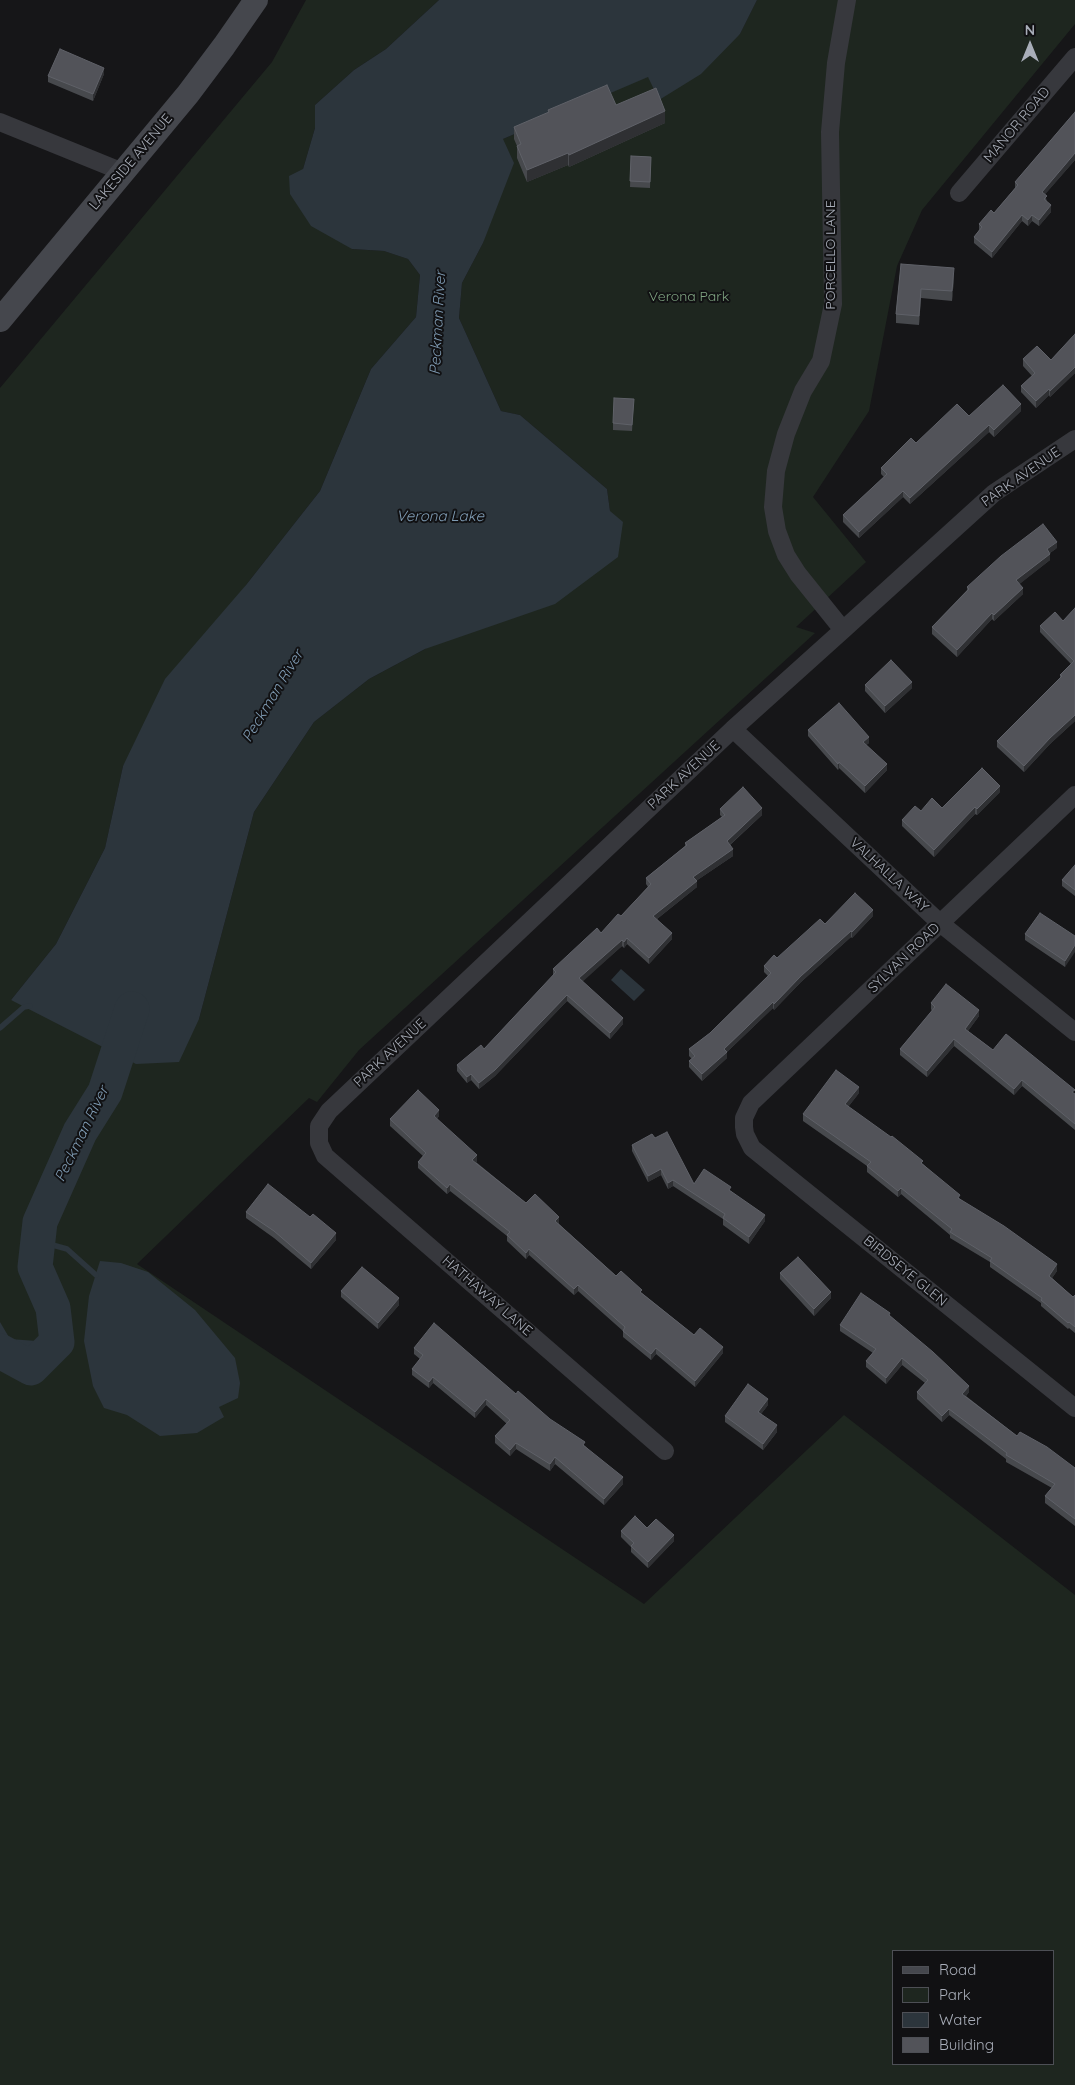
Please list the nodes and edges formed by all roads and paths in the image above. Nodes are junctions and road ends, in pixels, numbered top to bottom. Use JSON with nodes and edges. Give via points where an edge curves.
{"nodes":[{"id":1,"x":256,"y":0,"type":"edge"},
{"id":2,"x":847,"y":0,"type":"edge"},
{"id":3,"x":1075,"y":57,"type":"edge"},
{"id":4,"x":0,"y":122,"type":"edge"},
{"id":5,"x":123,"y":172,"type":"junction"},
{"id":6,"x":960,"y":193,"type":"dead end"},
{"id":7,"x":0,"y":320,"type":"edge"},
{"id":8,"x":1075,"y":439,"type":"edge"},
{"id":9,"x":843,"y":630,"type":"junction"},
{"id":10,"x":733,"y":730,"type":"junction"},
{"id":11,"x":1075,"y":795,"type":"edge"},
{"id":12,"x":940,"y":923,"type":"junction"},
{"id":13,"x":1075,"y":1032,"type":"edge"},
{"id":14,"x":744,"y":1127,"type":"joint"},
{"id":15,"x":318,"y":1135,"type":"joint"},
{"id":16,"x":1075,"y":1408,"type":"edge"},
{"id":17,"x":665,"y":1451,"type":"dead end"}],
"edges":[{"from":1,"to":5,"type":"main road","name":"LAKESIDE AVENUE","via":[[188,94]]},
{"from":2,"to":9,"type":"street","name":"PORCELLO LANE","via":[[836,62],[830,132],[833,304],[821,360],[803,391],[786,434],[776,471],[773,507],[786,555]]},
{"from":3,"to":6,"type":"street","name":"MANOR ROAD"},
{"from":4,"to":5,"type":"street"},
{"from":5,"to":7,"type":"main road","name":"LAKESIDE AVENUE"},
{"from":8,"to":9,"type":"street","name":"PARK AVENUE","via":[[994,493]]},
{"from":9,"to":10,"type":"street","name":"PARK AVENUE"},
{"from":10,"to":12,"type":"street","name":"VALHALLA WAY"},
{"from":10,"to":15,"type":"street","name":"PARK AVENUE","via":[[329,1111],[323,1118]]},
{"from":11,"to":12,"type":"street","name":"SYLVAN ROAD"},
{"from":12,"to":13,"type":"street","name":"VALHALLA WAY"},
{"from":12,"to":14,"type":"street","name":"SYLVAN ROAD","via":[[751,1103]]},
{"from":14,"to":16,"type":"street","name":"BIRDSEYE GLEN","via":[[752,1148]]},
{"from":15,"to":17,"type":"street","name":"HATHAWAY LANE","via":[[325,1156]]}]}
